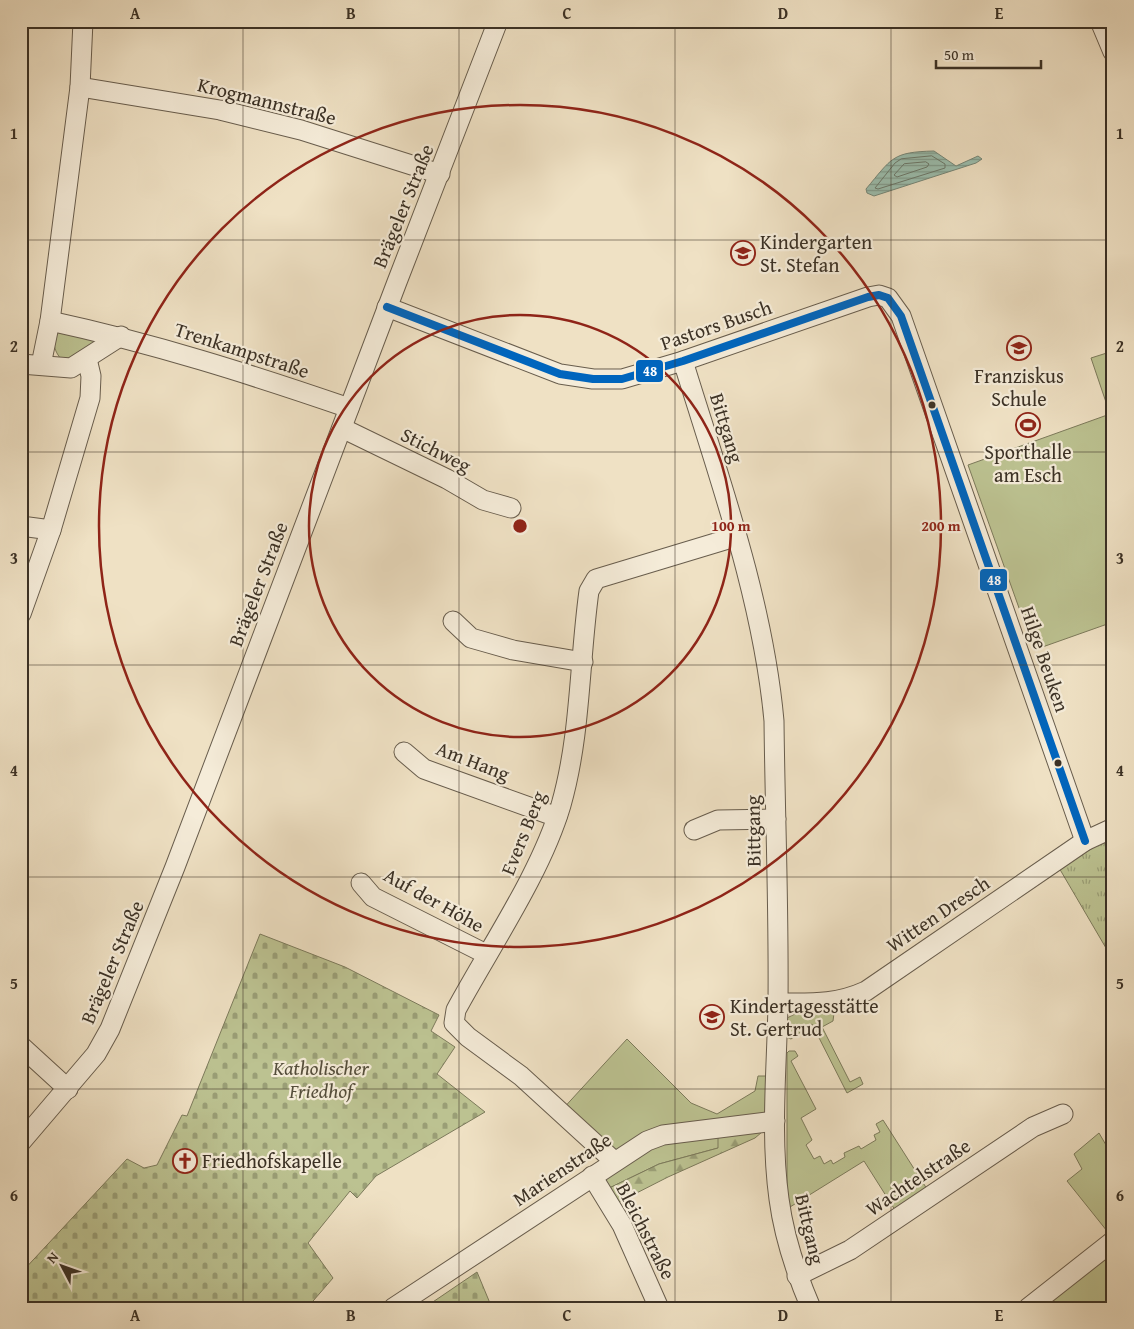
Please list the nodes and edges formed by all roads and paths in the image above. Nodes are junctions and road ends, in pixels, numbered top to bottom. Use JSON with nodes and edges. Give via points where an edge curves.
{"nodes":[{"id":1,"x":83,"y":21,"type":"edge"},
{"id":2,"x":498,"y":21,"type":"edge"},
{"id":3,"x":1106,"y":26,"type":"edge"},
{"id":4,"x":1113,"y":52,"type":"edge"},
{"id":5,"x":80,"y":86,"type":"junction"},
{"id":6,"x":440,"y":174,"type":"junction"},
{"id":7,"x":888,"y":298,"type":"joint"},
{"id":8,"x":387,"y":308,"type":"junction"},
{"id":9,"x":50,"y":322,"type":"junction"},
{"id":10,"x":121,"y":336,"type":"junction"},
{"id":11,"x":88,"y":359,"type":"junction"},
{"id":12,"x":683,"y":361,"type":"junction"},
{"id":13,"x":21,"y":364,"type":"edge"},
{"id":14,"x":41,"y":365,"type":"junction"},
{"id":15,"x":349,"y":408,"type":"junction"},
{"id":16,"x":342,"y":428,"type":"junction"},
{"id":17,"x":511,"y":508,"type":"dead end"},
{"id":18,"x":21,"y":526,"type":"edge"},
{"id":19,"x":51,"y":530,"type":"junction"},
{"id":20,"x":735,"y":537,"type":"junction"},
{"id":21,"x":21,"y":614,"type":"edge"},
{"id":22,"x":452,"y":621,"type":"dead end"},
{"id":23,"x":583,"y":662,"type":"junction"},
{"id":24,"x":404,"y":752,"type":"dead end"},
{"id":25,"x":557,"y":817,"type":"junction"},
{"id":26,"x":776,"y":818,"type":"junction"},
{"id":27,"x":1113,"y":828,"type":"edge"},
{"id":28,"x":694,"y":830,"type":"dead end"},
{"id":29,"x":1085,"y":841,"type":"junction"},
{"id":30,"x":361,"y":883,"type":"dead end"},
{"id":31,"x":486,"y":954,"type":"junction"},
{"id":32,"x":778,"y":1003,"type":"junction"},
{"id":33,"x":21,"y":1046,"type":"edge"},
{"id":34,"x":68,"y":1089,"type":"junction"},
{"id":35,"x":1063,"y":1114,"type":"dead end"},
{"id":36,"x":775,"y":1121,"type":"junction"},
{"id":37,"x":21,"y":1142,"type":"edge"},
{"id":38,"x":614,"y":1161,"type":"junction"},
{"id":39,"x":592,"y":1176,"type":"junction"},
{"id":40,"x":1113,"y":1241,"type":"edge"},
{"id":41,"x":797,"y":1276,"type":"junction"},
{"id":42,"x":393,"y":1308,"type":"edge"},
{"id":43,"x":659,"y":1308,"type":"edge"},
{"id":44,"x":811,"y":1308,"type":"edge"},
{"id":45,"x":1028,"y":1308,"type":"edge"}],
"edges":[{"from":1,"to":5,"type":"street"},
{"from":2,"to":6,"type":"street","name":"Brägeler Straße"},
{"from":3,"to":4,"type":"street"},
{"from":5,"to":6,"type":"street","name":"Krogmannstraße","via":[[220,110],[301,130]]},
{"from":5,"to":9,"type":"street"},
{"from":6,"to":8,"type":"street","name":"Brägeler Straße"},
{"from":7,"to":12,"type":"street","name":"Pastors Busch","via":[[879,295],[868,297]]},
{"from":7,"to":29,"type":"street","name":"Hilge Beuken","via":[[901,316]]},
{"from":8,"to":12,"type":"street","name":"Pastors Busch","via":[[560,374],[622,379]]},
{"from":8,"to":15,"type":"street","name":"Brägeler Straße"},
{"from":9,"to":10,"type":"street","name":"Trenkampstraße"},
{"from":9,"to":14,"type":"street"},
{"from":10,"to":11,"type":"street"},
{"from":10,"to":15,"type":"street","name":"Trenkampstraße","via":[[230,367]]},
{"from":11,"to":14,"type":"street","via":[[71,368]]},
{"from":11,"to":19,"type":"street","via":[[90,398]]},
{"from":12,"to":20,"type":"street","name":"Bittgang"},
{"from":13,"to":14,"type":"street"},
{"from":15,"to":16,"type":"street","name":"Brägeler Straße"},
{"from":16,"to":17,"type":"street","name":"Stichweg","via":[[483,500]]},
{"from":16,"to":34,"type":"street","name":"Brägeler Straße","via":[[110,1029],[96,1054]]},
{"from":18,"to":19,"type":"street"},
{"from":19,"to":21,"type":"street"},
{"from":20,"to":23,"type":"street","name":"Evers Berg","via":[[596,580],[589,591]]},
{"from":20,"to":26,"type":"street","name":"Bittgang","via":[[756,609],[771,682]]},
{"from":22,"to":23,"type":"street","via":[[470,638],[513,650]]},
{"from":23,"to":25,"type":"street","name":"Evers Berg","via":[[574,744]]},
{"from":24,"to":25,"type":"street","name":"Am Hang","via":[[424,769]]},
{"from":25,"to":31,"type":"street","name":"Evers Berg","via":[[530,878]]},
{"from":26,"to":28,"type":"street","via":[[718,820]]},
{"from":26,"to":32,"type":"street","name":"Bittgang"},
{"from":27,"to":29,"type":"street","name":"Witten Dresch"},
{"from":29,"to":32,"type":"street","name":"Witten Dresch","via":[[866,991],[832,1002]]},
{"from":30,"to":31,"type":"street","name":"Auf der Höhe","via":[[373,897]]},
{"from":31,"to":38,"type":"street","name":"Evers Berg","via":[[456,1010],[454,1023],[521,1076]]},
{"from":32,"to":36,"type":"street","name":"Bittgang"},
{"from":33,"to":34,"type":"street"},
{"from":34,"to":37,"type":"street","name":"Brägeler Straße"},
{"from":35,"to":41,"type":"street","name":"Wachtelstraße","via":[[1033,1126],[850,1250]]},
{"from":36,"to":38,"type":"street","name":"Marienstraße","via":[[663,1135]]},
{"from":36,"to":41,"type":"street","name":"Bittgang","via":[[779,1198]]},
{"from":38,"to":39,"type":"street","name":"Marienstraße"},
{"from":39,"to":42,"type":"street","name":"Marienstraße"},
{"from":39,"to":43,"type":"street","name":"Bleichstraße","via":[[622,1225]]},
{"from":40,"to":45,"type":"street"},
{"from":41,"to":44,"type":"street","name":"Bittgang"}]}
